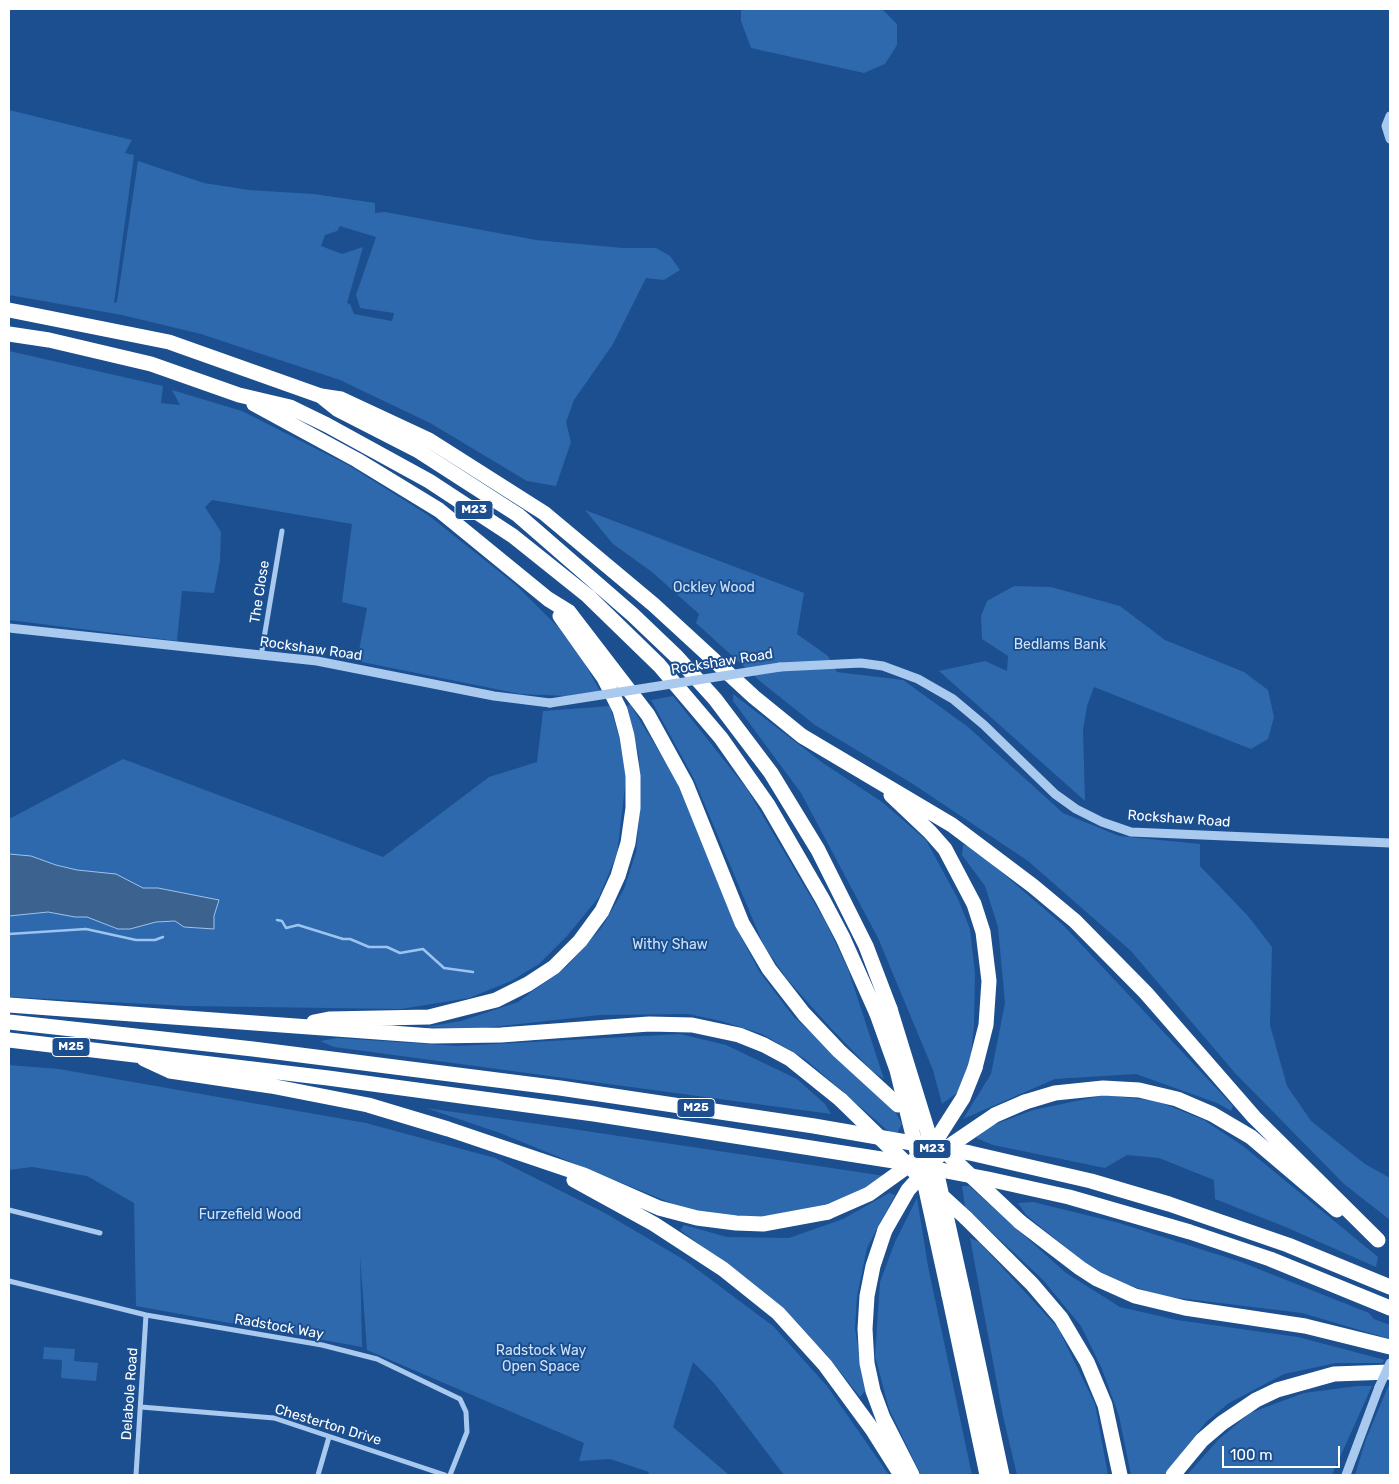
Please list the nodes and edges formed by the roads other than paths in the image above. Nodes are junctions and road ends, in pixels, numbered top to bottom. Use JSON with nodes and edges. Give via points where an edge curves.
{"nodes":[{"id":1,"x":1390,"y":116,"type":"edge"},
{"id":2,"x":1390,"y":139,"type":"edge"},
{"id":3,"x":9,"y":310,"type":"edge"},
{"id":4,"x":9,"y":334,"type":"edge"},
{"id":5,"x":239,"y":395,"type":"junction"},
{"id":6,"x":321,"y":396,"type":"junction"},
{"id":7,"x":282,"y":532,"type":"dead end"},
{"id":8,"x":548,"y":599,"type":"junction"},
{"id":9,"x":9,"y":628,"type":"edge"},
{"id":10,"x":261,"y":656,"type":"junction"},
{"id":11,"x":883,"y":786,"type":"junction"},
{"id":12,"x":1390,"y":843,"type":"edge"},
{"id":13,"x":9,"y":1005,"type":"edge"},
{"id":14,"x":884,"y":1011,"type":"junction"},
{"id":15,"x":9,"y":1022,"type":"edge"},
{"id":16,"x":293,"y":1026,"type":"junction"},
{"id":17,"x":9,"y":1040,"type":"edge"},
{"id":18,"x":134,"y":1054,"type":"junction"},
{"id":19,"x":556,"y":1167,"type":"junction"},
{"id":20,"x":9,"y":1210,"type":"edge"},
{"id":21,"x":100,"y":1233,"type":"dead end"},
{"id":22,"x":1384,"y":1244,"type":"edge"},
{"id":23,"x":9,"y":1281,"type":"edge"},
{"id":24,"x":1390,"y":1287,"type":"edge"},
{"id":25,"x":956,"y":1294,"type":"junction"},
{"id":26,"x":1390,"y":1308,"type":"edge"},
{"id":27,"x":146,"y":1315,"type":"junction"},
{"id":28,"x":1390,"y":1347,"type":"edge"},
{"id":29,"x":1390,"y":1362,"type":"edge"},
{"id":30,"x":1390,"y":1372,"type":"edge"},
{"id":31,"x":141,"y":1407,"type":"junction"},
{"id":32,"x":329,"y":1437,"type":"junction"},
{"id":33,"x":136,"y":1475,"type":"edge"},
{"id":34,"x":318,"y":1475,"type":"edge"},
{"id":35,"x":445,"y":1475,"type":"edge"},
{"id":36,"x":450,"y":1475,"type":"edge"},
{"id":37,"x":901,"y":1475,"type":"edge"},
{"id":38,"x":912,"y":1475,"type":"edge"},
{"id":39,"x":988,"y":1475,"type":"edge"},
{"id":40,"x":1002,"y":1475,"type":"edge"},
{"id":41,"x":1120,"y":1475,"type":"edge"},
{"id":42,"x":1174,"y":1475,"type":"edge"},
{"id":43,"x":1346,"y":1475,"type":"edge"}],
"edges":[{"from":1,"to":2,"type":"street","via":[[1386,126]]},
{"from":3,"to":6,"type":"highway","number":"M23","via":[[169,342]]},
{"from":4,"to":5,"type":"highway","number":"M23","via":[[151,364]]},
{"from":5,"to":8,"type":"highway","via":[[439,510]]},
{"from":5,"to":14,"type":"highway","number":"M23","via":[[290,407],[429,481],[513,536],[602,610],[659,666],[708,723],[768,805]]},
{"from":6,"to":11,"type":"highway","via":[[341,399],[429,440],[544,514],[654,605],[754,698],[802,736]]},
{"from":6,"to":14,"type":"highway","number":"M23","via":[[338,409],[417,450],[518,515],[633,615],[715,699],[771,773],[818,850],[866,946]]},
{"from":7,"to":10,"type":"street","name":"The Close"},
{"from":8,"to":16,"type":"highway","via":[[604,678],[620,710],[634,776],[628,843],[602,911],[580,941],[554,967],[496,1000],[429,1017],[329,1019]]},
{"from":8,"to":28,"type":"highway","bridge":true,"via":[[569,612],[648,715],[686,784],[742,923],[769,969],[804,1014],[839,1051],[1020,1222],[1097,1279],[1135,1296],[1185,1308],[1305,1326]]},
{"from":9,"to":10,"type":"street","name":"Rockshaw Road"},
{"from":10,"to":12,"type":"street","name":"Rockshaw Road","bridge":true,"via":[[317,661],[494,696],[550,703],[780,667],[840,662],[883,666],[918,679],[953,699],[1055,794],[1102,822],[1131,832]]},
{"from":11,"to":19,"type":"highway","bridge":true,"via":[[945,849],[974,904],[983,932],[989,982],[986,1025],[964,1098],[940,1134],[908,1166],[869,1194],[828,1212],[763,1224],[736,1224],[659,1208],[584,1175]]},
{"from":11,"to":22,"type":"highway","via":[[952,825],[1074,921],[1146,993],[1254,1117]]},
{"from":13,"to":16,"type":"highway"},
{"from":14,"to":25,"type":"highway","number":"M23","bridge":true},
{"from":15,"to":24,"type":"highway","number":"M25","via":[[560,1088],[970,1153],[1075,1177],[1169,1204],[1288,1245]]},
{"from":16,"to":41,"type":"highway","bridge":true,"via":[[432,1036],[501,1035],[649,1024],[692,1025],[739,1035],[764,1045],[798,1065],[841,1100],[966,1218],[1061,1318],[1087,1362],[1105,1405]]},
{"from":17,"to":18,"type":"highway","number":"M25"},
{"from":18,"to":19,"type":"highway","via":[[170,1071],[272,1086],[368,1106],[448,1129]]},
{"from":18,"to":26,"type":"highway","number":"M25","via":[[629,1119],[988,1179],[1094,1204],[1206,1237]]},
{"from":19,"to":37,"type":"highway","via":[[723,1269],[778,1313],[826,1365]]},
{"from":20,"to":21,"type":"street"},
{"from":22,"to":38,"type":"highway","bridge":true,"via":[[1348,1219],[1251,1137],[1212,1114],[1177,1099],[1139,1090],[1103,1088],[1055,1093],[995,1115],[945,1150],[908,1190],[885,1230],[873,1266],[867,1296],[867,1363],[883,1418]]},
{"from":23,"to":27,"type":"street","name":"Radstock Way"},
{"from":25,"to":39,"type":"highway","number":"M23"},
{"from":25,"to":40,"type":"highway","number":"M23"},
{"from":27,"to":31,"type":"street","name":"Delabole Road"},
{"from":27,"to":36,"type":"street","name":"Radstock Way","via":[[322,1345],[377,1359],[460,1400],[466,1412],[467,1432]]},
{"from":29,"to":43,"type":"street","bridge":true},
{"from":30,"to":42,"type":"highway","via":[[1334,1374],[1296,1383],[1256,1400],[1202,1440]]},
{"from":31,"to":32,"type":"street","name":"Chesterton Drive","via":[[274,1418]]},
{"from":31,"to":33,"type":"street","name":"Delabole Road"},
{"from":32,"to":34,"type":"street"},
{"from":32,"to":35,"type":"street","name":"Chesterton Drive"}]}
